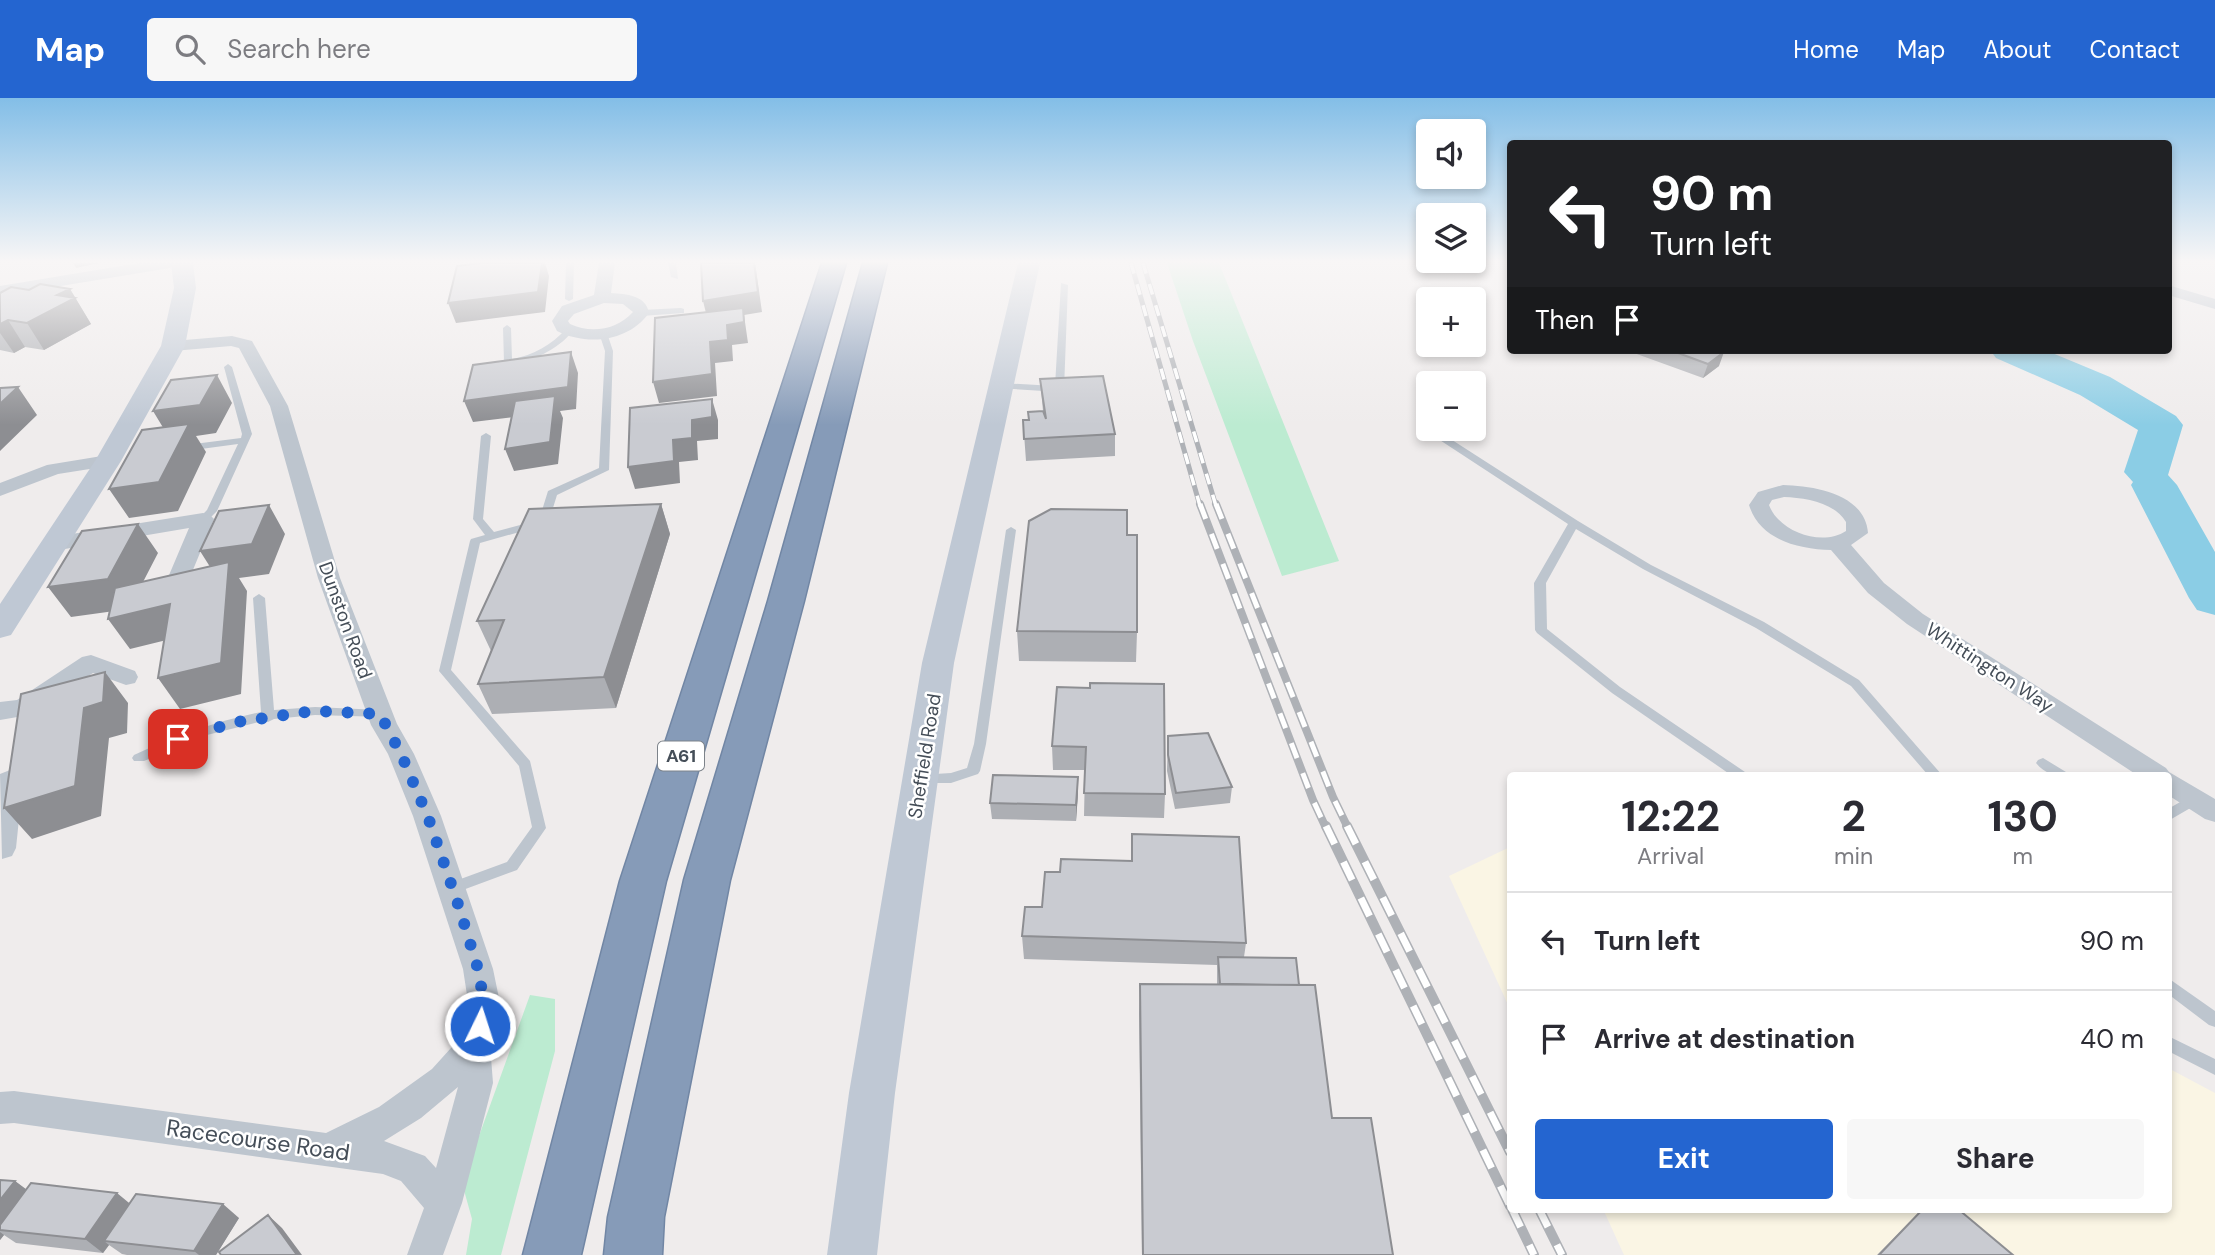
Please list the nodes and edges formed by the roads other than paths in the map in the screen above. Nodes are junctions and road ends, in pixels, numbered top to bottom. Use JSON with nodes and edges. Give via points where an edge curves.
{"nodes":[{"id":1,"x":179,"y":317,"type":"edge"},
{"id":2,"x":562,"y":317,"type":"edge"},
{"id":3,"x":636,"y":317,"type":"edge"},
{"id":4,"x":817,"y":317,"type":"edge"},
{"id":5,"x":861,"y":317,"type":"edge"},
{"id":6,"x":1017,"y":317,"type":"edge"},
{"id":7,"x":1062,"y":317,"type":"edge"},
{"id":8,"x":507,"y":328,"type":"dead end"},
{"id":9,"x":569,"y":331,"type":"junction"},
{"id":10,"x":603,"y":333,"type":"junction"},
{"id":11,"x":173,"y":346,"type":"junction"},
{"id":12,"x":228,"y":367,"type":"dead end"},
{"id":13,"x":1001,"y":387,"type":"junction"},
{"id":14,"x":486,"y":436,"type":"dead end"},
{"id":15,"x":244,"y":440,"type":"junction"},
{"id":16,"x":1448,"y":441,"type":"edge"},
{"id":17,"x":179,"y":449,"type":"edge"},
{"id":18,"x":108,"y":461,"type":"junction"},
{"id":19,"x":0,"y":490,"type":"edge"},
{"id":20,"x":203,"y":519,"type":"junction"},
{"id":21,"x":1574,"y":523,"type":"junction"},
{"id":22,"x":1011,"y":530,"type":"dead end"},
{"id":23,"x":492,"y":537,"type":"junction"},
{"id":24,"x":1837,"y":543,"type":"dead end"},
{"id":25,"x":53,"y":544,"type":"junction"},
{"id":26,"x":172,"y":594,"type":"edge"},
{"id":27,"x":259,"y":598,"type":"dead end"},
{"id":28,"x":0,"y":628,"type":"edge"},
{"id":29,"x":127,"y":677,"type":"dead end"},
{"id":30,"x":380,"y":714,"type":"junction"},
{"id":31,"x":268,"y":718,"type":"junction"},
{"id":32,"x":12,"y":728,"type":"edge"},
{"id":33,"x":139,"y":758,"type":"dead end"},
{"id":34,"x":2043,"y":763,"type":"dead end"},
{"id":35,"x":1736,"y":772,"type":"edge"},
{"id":36,"x":1932,"y":772,"type":"edge"},
{"id":37,"x":2056,"y":772,"type":"edge"},
{"id":38,"x":2152,"y":772,"type":"edge"},
{"id":39,"x":920,"y":779,"type":"junction"},
{"id":40,"x":2172,"y":785,"type":"edge"},
{"id":41,"x":2204,"y":805,"type":"edge"},
{"id":42,"x":2172,"y":815,"type":"edge"},
{"id":43,"x":2,"y":848,"type":"dead end"},
{"id":44,"x":452,"y":888,"type":"junction"},
{"id":45,"x":2172,"y":988,"type":"edge"},
{"id":46,"x":2215,"y":1020,"type":"edge"},
{"id":47,"x":474,"y":1045,"type":"junction"},
{"id":48,"x":2172,"y":1045,"type":"edge"},
{"id":49,"x":2215,"y":1067,"type":"edge"},
{"id":50,"x":0,"y":1108,"type":"edge"},
{"id":51,"x":325,"y":1150,"type":"junction"},
{"id":52,"x":444,"y":1203,"type":"junction"},
{"id":53,"x":425,"y":1255,"type":"edge"},
{"id":54,"x":552,"y":1255,"type":"edge"},
{"id":55,"x":633,"y":1255,"type":"edge"},
{"id":56,"x":852,"y":1255,"type":"edge"}],
"edges":[{"from":1,"to":11,"type":"main road"},
{"from":2,"to":9,"type":"street"},
{"from":3,"to":10,"type":"street","via":[[628,325]]},
{"from":4,"to":54,"type":"highway","number":"A61","via":[[643,881]]},
{"from":5,"to":55,"type":"highway","via":[[707,880],[636,1217]]},
{"from":6,"to":13,"type":"main road","name":"Sheffield Road"},
{"from":7,"to":13,"type":"lane","via":[[1059,389]]},
{"from":8,"to":9,"type":"lane","via":[[508,362],[530,359],[560,342]]},
{"from":9,"to":10,"type":"street"},
{"from":10,"to":23,"type":"lane","via":[[609,351],[604,470],[552,493],[544,522]]},
{"from":11,"to":18,"type":"main road"},
{"from":11,"to":30,"type":"street","name":"Dunston Road","via":[[232,341],[246,345],[279,406],[329,578]]},
{"from":12,"to":15,"type":"lane","via":[[247,434]]},
{"from":13,"to":39,"type":"main road","name":"Sheffield Road","via":[[938,663]]},
{"from":14,"to":23,"type":"lane","via":[[478,519]]},
{"from":15,"to":17,"type":"lane"},
{"from":15,"to":20,"type":"lane","via":[[212,511]]},
{"from":16,"to":21,"type":"lane"},
{"from":18,"to":19,"type":"street","via":[[54,469]]},
{"from":18,"to":25,"type":"main road"},
{"from":20,"to":25,"type":"street"},
{"from":20,"to":26,"type":"street"},
{"from":21,"to":35,"type":"lane","via":[[1540,583],[1541,630],[1616,690]]},
{"from":21,"to":36,"type":"lane","via":[[1855,683]]},
{"from":22,"to":39,"type":"lane","via":[[973,771],[951,778]]},
{"from":23,"to":44,"type":"lane","via":[[475,541],[445,671],[525,764],[539,828],[512,866]]},
{"from":24,"to":38,"type":"street","name":"Whittington Way","via":[[1876,588],[1915,619]]},
{"from":25,"to":28,"type":"main road"},
{"from":27,"to":31,"type":"lane"},
{"from":29,"to":32,"type":"street","via":[[91,663]]},
{"from":30,"to":31,"type":"lane","via":[[313,711]]},
{"from":30,"to":44,"type":"street","name":"Dunston Road","via":[[428,817]]},
{"from":31,"to":33,"type":"lane","via":[[210,729]]},
{"from":32,"to":43,"type":"street"},
{"from":34,"to":37,"type":"lane"},
{"from":39,"to":56,"type":"main road","name":"Sheffield Road"},
{"from":40,"to":41,"type":"street"},
{"from":41,"to":42,"type":"lane"},
{"from":44,"to":47,"type":"street","name":"Dunston Road","via":[[478,969],[485,1008]]},
{"from":45,"to":46,"type":"lane"},
{"from":47,"to":51,"type":"street","name":"Dunston Road","via":[[458,1067],[403,1114]]},
{"from":47,"to":52,"type":"street","name":"Dunston Road","via":[[476,1083]]},
{"from":48,"to":49,"type":"lane"},
{"from":50,"to":51,"type":"street","name":"Racecourse Road"},
{"from":51,"to":52,"type":"street","name":"Racecourse Road","via":[[383,1157],[414,1168]]},
{"from":52,"to":53,"type":"street"}]}
